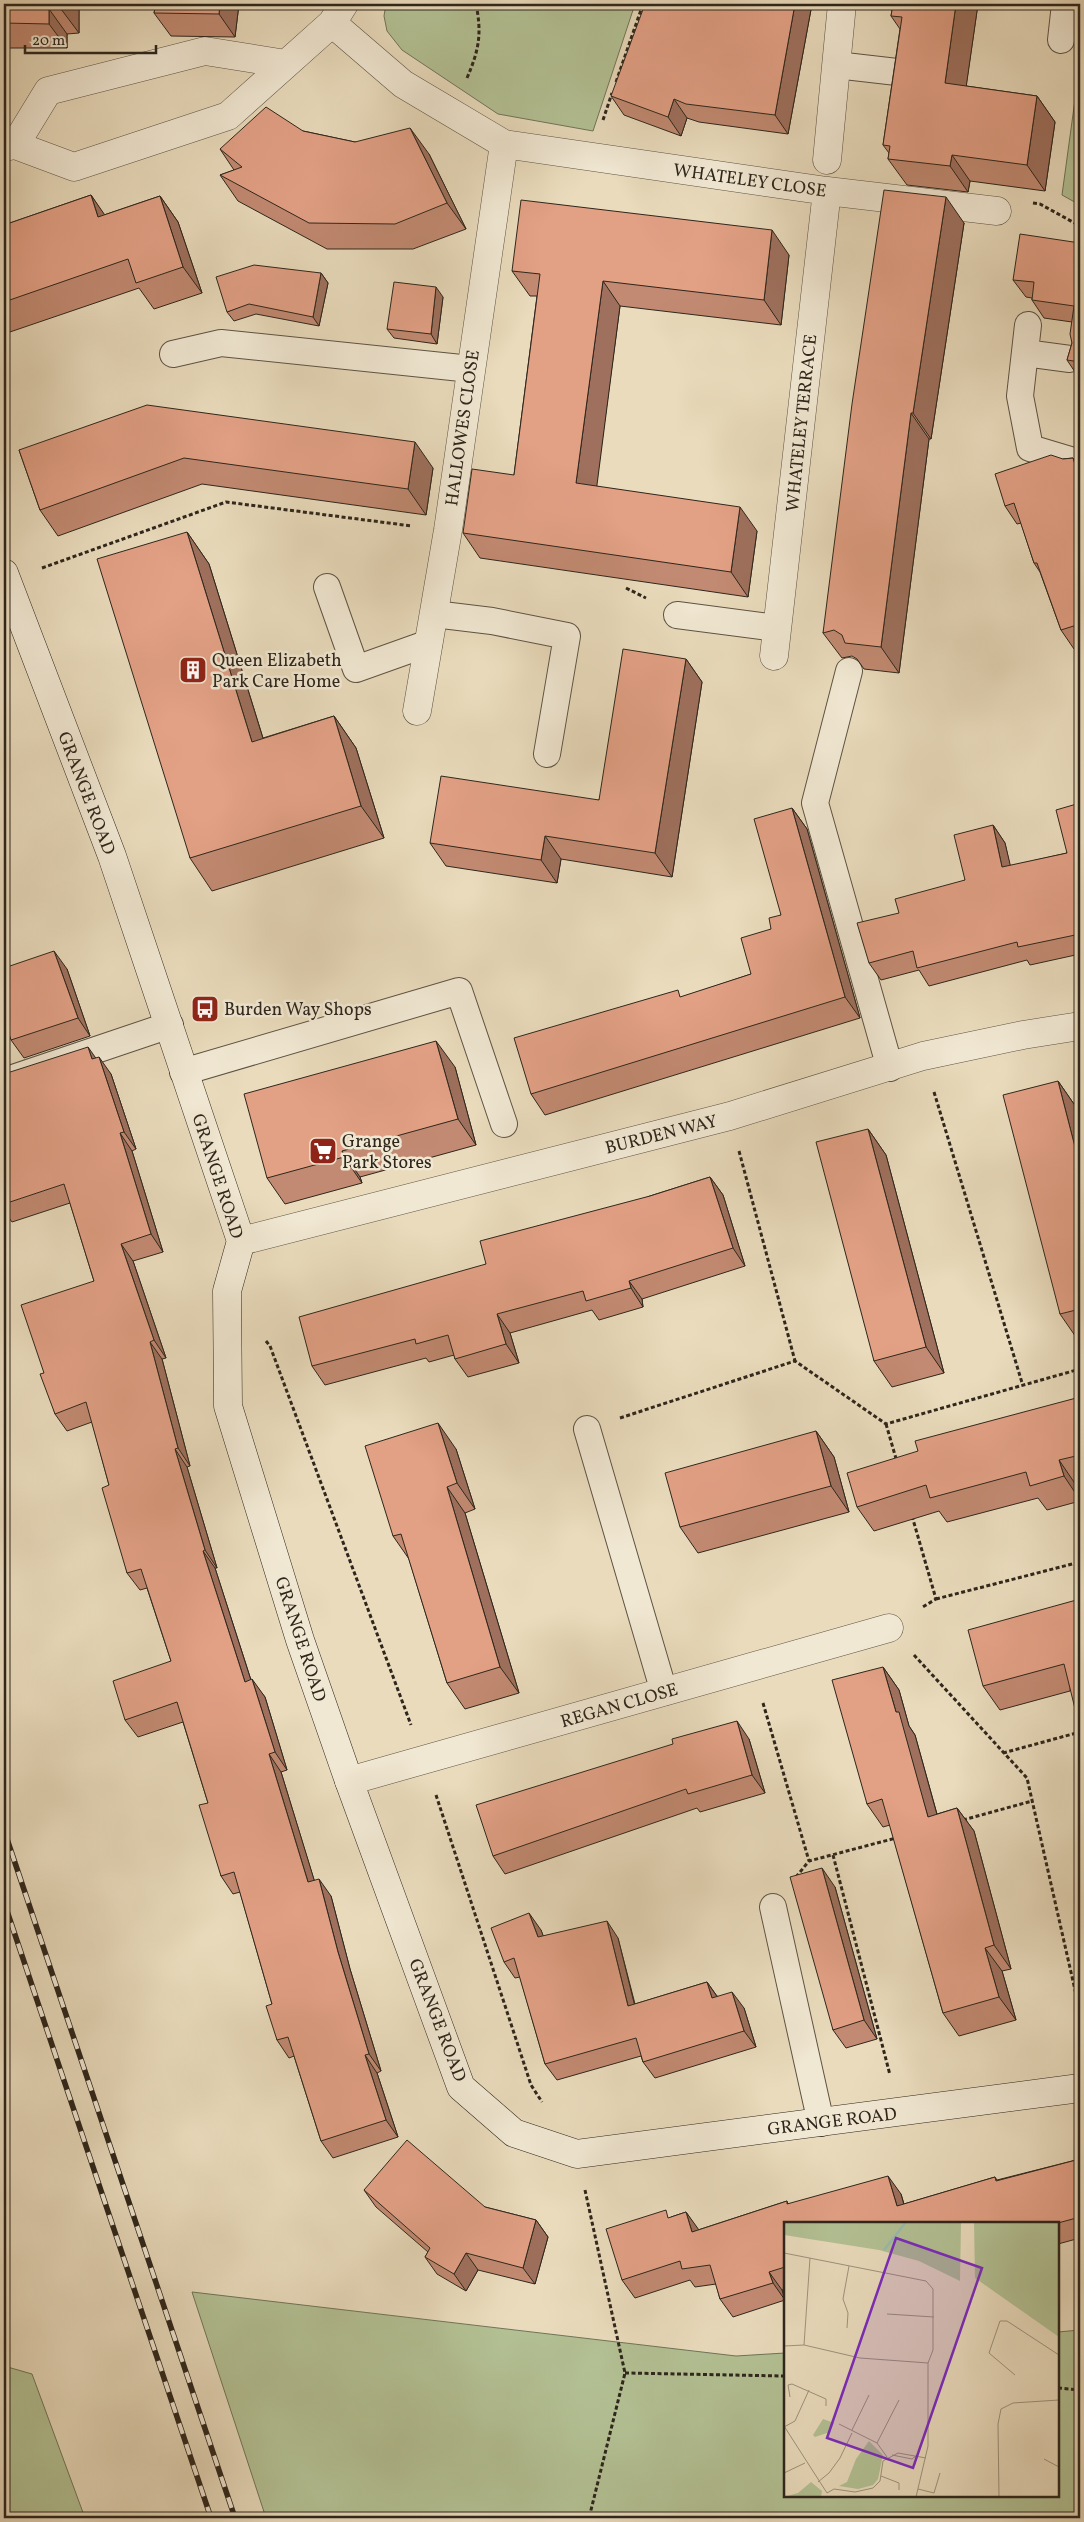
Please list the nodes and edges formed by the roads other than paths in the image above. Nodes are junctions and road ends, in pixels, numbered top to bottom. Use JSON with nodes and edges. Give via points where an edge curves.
{"nodes":[{"id":1,"x":842,"y":4,"type":"edge"},
{"id":2,"x":1065,"y":4,"type":"edge"},
{"id":3,"x":338,"y":13,"type":"edge"},
{"id":4,"x":1061,"y":40,"type":"dead end"},
{"id":5,"x":286,"y":64,"type":"junction"},
{"id":6,"x":836,"y":65,"type":"junction"},
{"id":7,"x":897,"y":72,"type":"edge"},
{"id":8,"x":504,"y":144,"type":"junction"},
{"id":9,"x":9,"y":146,"type":"edge"},
{"id":10,"x":827,"y":160,"type":"dead end"},
{"id":11,"x":827,"y":191,"type":"junction"},
{"id":12,"x":997,"y":211,"type":"road end"},
{"id":13,"x":1028,"y":325,"type":"dead end"},
{"id":14,"x":1025,"y":353,"type":"junction"},
{"id":15,"x":174,"y":354,"type":"dead end"},
{"id":16,"x":1070,"y":359,"type":"edge"},
{"id":17,"x":471,"y":369,"type":"junction"},
{"id":18,"x":1080,"y":463,"type":"edge"},
{"id":19,"x":5,"y":577,"type":"edge"},
{"id":20,"x":327,"y":587,"type":"dead end"},
{"id":21,"x":434,"y":614,"type":"junction"},
{"id":22,"x":677,"y":615,"type":"dead end"},
{"id":23,"x":778,"y":628,"type":"junction"},
{"id":24,"x":429,"y":643,"type":"junction"},
{"id":25,"x":774,"y":656,"type":"dead end"},
{"id":26,"x":849,"y":671,"type":"edge"},
{"id":27,"x":417,"y":711,"type":"dead end"},
{"id":28,"x":547,"y":754,"type":"dead end"},
{"id":29,"x":170,"y":1025,"type":"junction"},
{"id":30,"x":1080,"y":1026,"type":"edge"},
{"id":31,"x":890,"y":1068,"type":"junction"},
{"id":32,"x":183,"y":1072,"type":"junction"},
{"id":33,"x":4,"y":1081,"type":"edge"},
{"id":34,"x":504,"y":1124,"type":"dead end"},
{"id":35,"x":241,"y":1241,"type":"junction"},
{"id":36,"x":587,"y":1429,"type":"road end"},
{"id":37,"x":889,"y":1628,"type":"road end"},
{"id":38,"x":664,"y":1692,"type":"junction"},
{"id":39,"x":349,"y":1782,"type":"junction"},
{"id":40,"x":773,"y":1907,"type":"road end"},
{"id":41,"x":1080,"y":2088,"type":"edge"},
{"id":42,"x":820,"y":2123,"type":"junction"}],
"edges":[{"from":1,"to":6,"type":"street"},
{"from":2,"to":4,"type":"lane"},
{"from":3,"to":5,"type":"street"},
{"from":3,"to":8,"type":"street","via":[[403,84]]},
{"from":5,"to":9,"type":"street","via":[[228,116],[74,167]]},
{"from":5,"to":9,"type":"street","via":[[205,51],[48,91]]},
{"from":6,"to":7,"type":"lane"},
{"from":6,"to":10,"type":"street"},
{"from":8,"to":11,"type":"street","name":"WHATELEY CLOSE"},
{"from":8,"to":17,"type":"street","name":"HALLOWES CLOSE"},
{"from":11,"to":12,"type":"street","name":"WHATELEY CLOSE"},
{"from":11,"to":23,"type":"street","name":"WHATELEY TERRACE"},
{"from":13,"to":14,"type":"lane"},
{"from":14,"to":16,"type":"lane"},
{"from":14,"to":18,"type":"lane","via":[[1020,396],[1030,448]]},
{"from":15,"to":17,"type":"lane","via":[[221,343]]},
{"from":17,"to":21,"type":"street","name":"HALLOWES CLOSE"},
{"from":19,"to":29,"type":"street","name":"GRANGE ROAD","via":[[112,856]]},
{"from":20,"to":24,"type":"lane","via":[[356,669]]},
{"from":21,"to":24,"type":"street","name":"HALLOWES CLOSE"},
{"from":21,"to":28,"type":"lane","via":[[492,621],[567,636]]},
{"from":22,"to":23,"type":"lane"},
{"from":23,"to":25,"type":"street","name":"WHATELEY TERRACE"},
{"from":24,"to":27,"type":"street","name":"HALLOWES CLOSE"},
{"from":26,"to":31,"type":"lane","via":[[815,804]]},
{"from":29,"to":32,"type":"street","name":"GRANGE ROAD"},
{"from":29,"to":33,"type":"lane"},
{"from":30,"to":31,"type":"street","name":"BURDEN WAY","via":[[923,1056]]},
{"from":31,"to":35,"type":"street","name":"BURDEN WAY","via":[[730,1116]]},
{"from":32,"to":34,"type":"lane","via":[[459,991]]},
{"from":32,"to":35,"type":"street","name":"GRANGE ROAD"},
{"from":35,"to":39,"type":"street","name":"GRANGE ROAD","via":[[227,1291],[228,1406],[300,1640]]},
{"from":36,"to":38,"type":"lane"},
{"from":37,"to":38,"type":"street","name":"REGAN CLOSE"},
{"from":38,"to":39,"type":"street","name":"REGAN CLOSE"},
{"from":39,"to":42,"type":"street","name":"GRANGE ROAD","via":[[461,2087],[514,2134],[577,2154]]},
{"from":40,"to":42,"type":"lane"},
{"from":41,"to":42,"type":"street","name":"GRANGE ROAD"}]}
